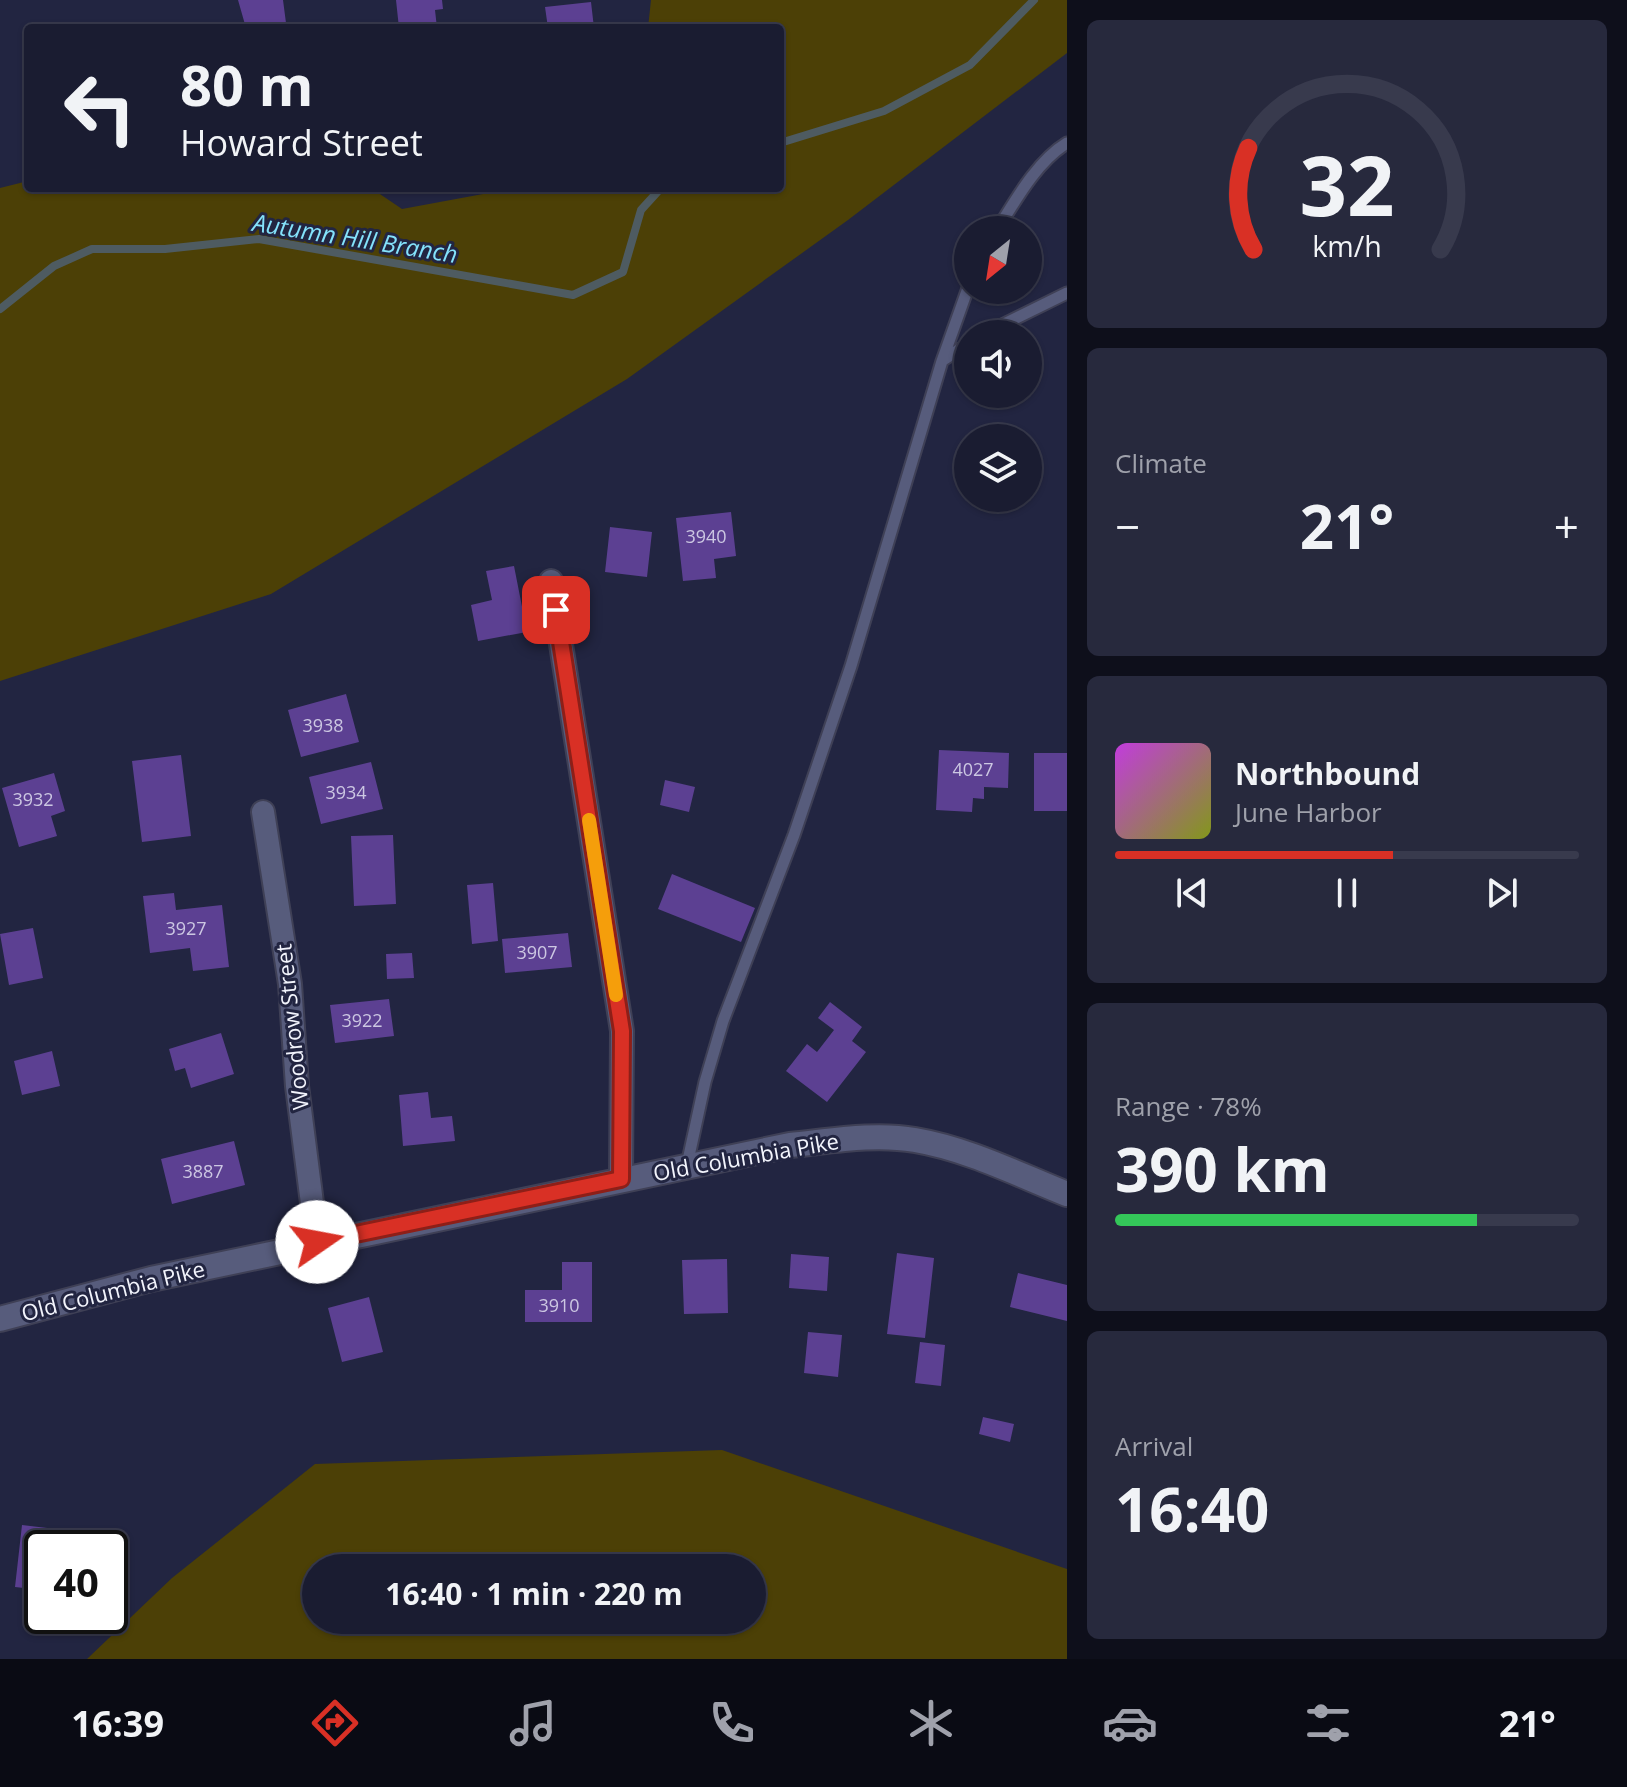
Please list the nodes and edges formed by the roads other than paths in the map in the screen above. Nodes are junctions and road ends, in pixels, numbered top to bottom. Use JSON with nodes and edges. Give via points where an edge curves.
{"nodes":[{"id":1,"x":1067,"y":143,"type":"edge"},
{"id":2,"x":1006,"y":216,"type":"edge"},
{"id":3,"x":1067,"y":293,"type":"edge"},
{"id":4,"x":962,"y":304,"type":"edge"},
{"id":5,"x":1012,"y":320,"type":"edge"},
{"id":6,"x":954,"y":353,"type":"edge"},
{"id":7,"x":942,"y":361,"type":"junction"},
{"id":8,"x":551,"y":581,"type":"dead end"},
{"id":9,"x":263,"y":812,"type":"dead end"},
{"id":10,"x":687,"y":1166,"type":"junction"},
{"id":11,"x":621,"y":1179,"type":"junction"},
{"id":12,"x":1067,"y":1194,"type":"edge"},
{"id":13,"x":317,"y":1242,"type":"junction"},
{"id":14,"x":0,"y":1319,"type":"edge"}],
"edges":[{"from":1,"to":2,"type":"lane","via":[[1022,190]]},
{"from":3,"to":5,"type":"lane"},
{"from":4,"to":7,"type":"lane"},
{"from":6,"to":7,"type":"lane"},
{"from":7,"to":10,"type":"lane","via":[[851,666],[723,1021]]},
{"from":8,"to":11,"type":"street","via":[[622,1031]]},
{"from":9,"to":13,"type":"street","name":"Woodrow Street","via":[[290,984]]},
{"from":10,"to":11,"type":"street","name":"Old Columbia Pike"},
{"from":10,"to":12,"type":"street","name":"Old Columbia Pike","via":[[790,1145],[865,1137],[913,1140],[968,1154]]},
{"from":11,"to":13,"type":"street","name":"Old Columbia Pike"},
{"from":13,"to":14,"type":"street","name":"Old Columbia Pike"}]}
